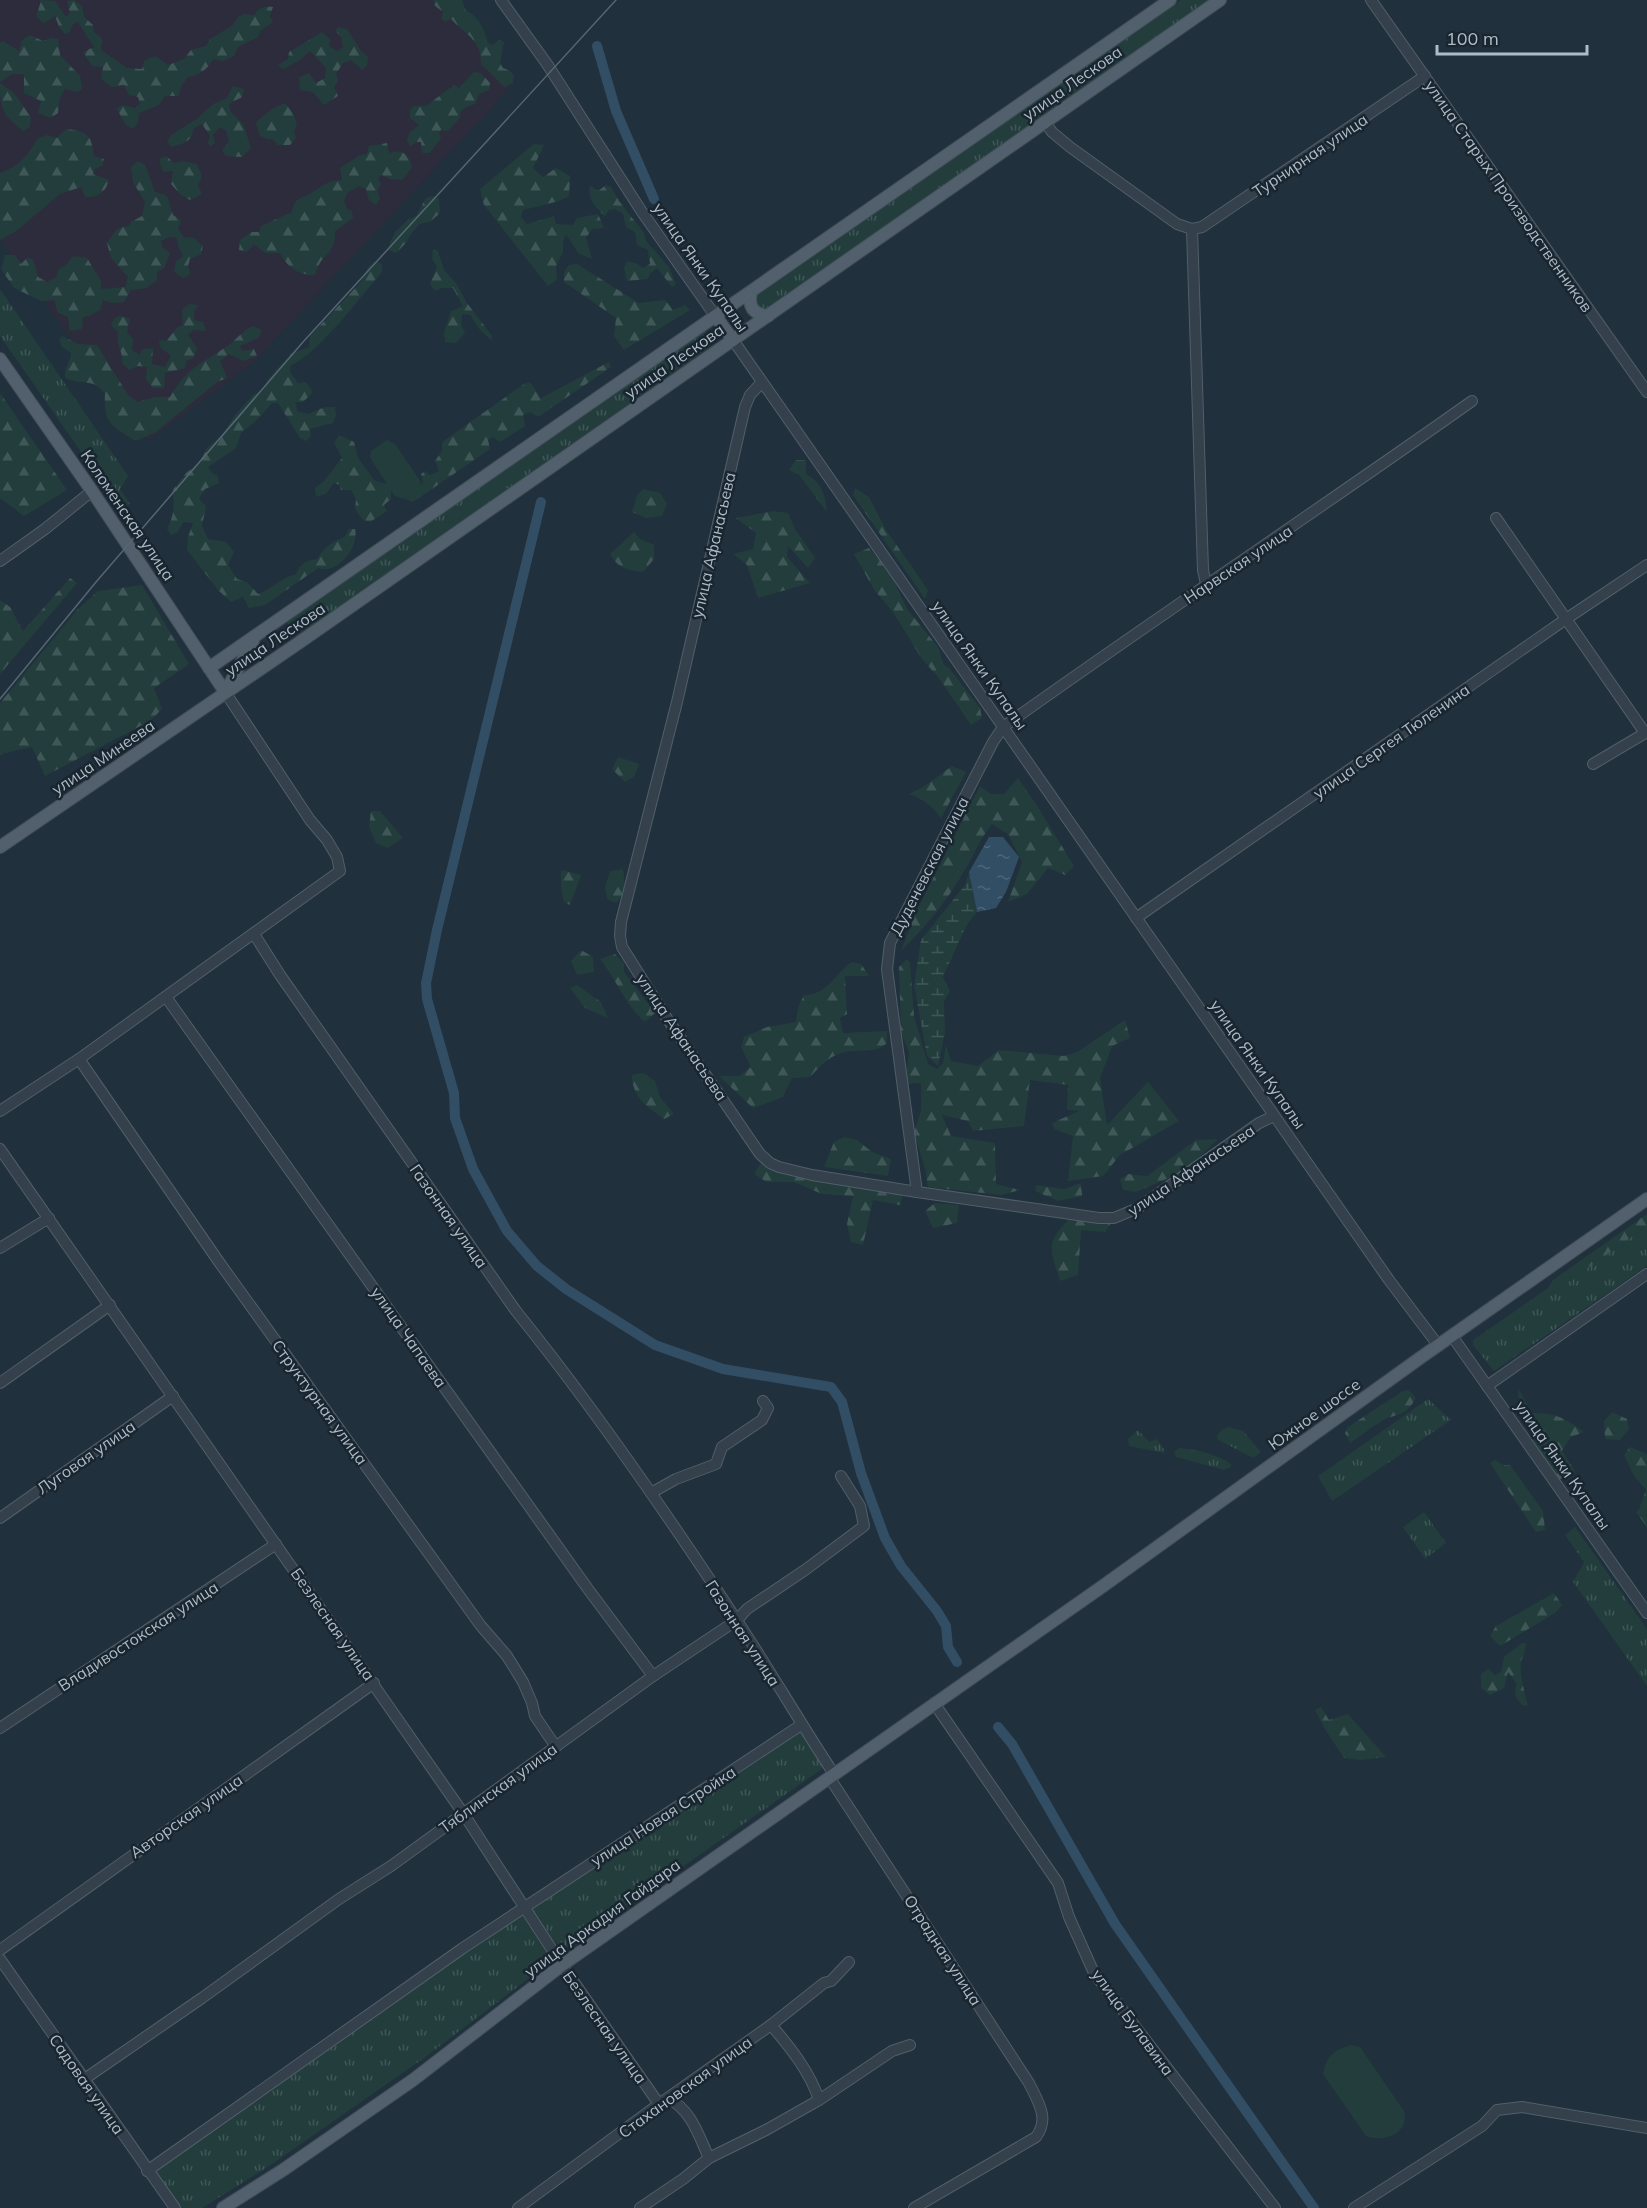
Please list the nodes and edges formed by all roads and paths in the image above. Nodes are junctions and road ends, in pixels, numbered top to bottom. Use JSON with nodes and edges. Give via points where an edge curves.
{"nodes":[{"id":1,"x":501,"y":0,"type":"edge"},
{"id":2,"x":1170,"y":0,"type":"edge"},
{"id":3,"x":1220,"y":0,"type":"edge"},
{"id":4,"x":1371,"y":0,"type":"edge"},
{"id":5,"x":1425,"y":76,"type":"junction"},
{"id":6,"x":1045,"y":122,"type":"junction"},
{"id":7,"x":1192,"y":229,"type":"junction"},
{"id":8,"x":751,"y":292,"type":"junction"},
{"id":9,"x":768,"y":316,"type":"junction"},
{"id":10,"x":716,"y":317,"type":"junction"},
{"id":11,"x":733,"y":340,"type":"junction"},
{"id":12,"x":0,"y":359,"type":"edge"},
{"id":13,"x":762,"y":382,"type":"junction"},
{"id":14,"x":1647,"y":392,"type":"edge"},
{"id":15,"x":1472,"y":401,"type":"dead end"},
{"id":16,"x":92,"y":491,"type":"junction"},
{"id":17,"x":1496,"y":518,"type":"dead end"},
{"id":18,"x":0,"y":561,"type":"edge"},
{"id":19,"x":1647,"y":565,"type":"edge"},
{"id":20,"x":1206,"y":584,"type":"junction"},
{"id":21,"x":1566,"y":619,"type":"junction"},
{"id":22,"x":255,"y":637,"type":"junction"},
{"id":23,"x":249,"y":649,"type":"junction"},
{"id":24,"x":271,"y":661,"type":"junction"},
{"id":25,"x":209,"y":668,"type":"junction"},
{"id":26,"x":225,"y":692,"type":"junction"},
{"id":27,"x":1003,"y":727,"type":"junction"},
{"id":28,"x":1646,"y":733,"type":"edge"},
{"id":29,"x":1593,"y":765,"type":"dead end"},
{"id":30,"x":0,"y":848,"type":"edge"},
{"id":31,"x":1136,"y":918,"type":"junction"},
{"id":32,"x":254,"y":934,"type":"junction"},
{"id":33,"x":166,"y":997,"type":"junction"},
{"id":34,"x":79,"y":1059,"type":"junction"},
{"id":35,"x":0,"y":1111,"type":"edge"},
{"id":36,"x":1274,"y":1116,"type":"junction"},
{"id":37,"x":0,"y":1149,"type":"edge"},
{"id":38,"x":917,"y":1192,"type":"junction"},
{"id":39,"x":1647,"y":1199,"type":"edge"},
{"id":40,"x":49,"y":1218,"type":"junction"},
{"id":41,"x":0,"y":1248,"type":"edge"},
{"id":42,"x":1647,"y":1274,"type":"edge"},
{"id":43,"x":110,"y":1305,"type":"junction"},
{"id":44,"x":1452,"y":1336,"type":"junction"},
{"id":45,"x":1438,"y":1345,"type":"junction"},
{"id":46,"x":0,"y":1383,"type":"edge"},
{"id":47,"x":1487,"y":1386,"type":"junction"},
{"id":48,"x":173,"y":1396,"type":"junction"},
{"id":49,"x":763,"y":1401,"type":"dead end"},
{"id":50,"x":841,"y":1476,"type":"dead end"},
{"id":51,"x":651,"y":1493,"type":"junction"},
{"id":52,"x":0,"y":1518,"type":"edge"},
{"id":53,"x":276,"y":1544,"type":"junction"},
{"id":54,"x":1647,"y":1613,"type":"edge"},
{"id":55,"x":737,"y":1620,"type":"junction"},
{"id":56,"x":1001,"y":1656,"type":"joint"},
{"id":57,"x":653,"y":1676,"type":"junction"},
{"id":58,"x":374,"y":1683,"type":"junction"},
{"id":59,"x":934,"y":1703,"type":"junction"},
{"id":60,"x":801,"y":1725,"type":"junction"},
{"id":61,"x":0,"y":1728,"type":"edge"},
{"id":62,"x":556,"y":1747,"type":"junction"},
{"id":63,"x":831,"y":1775,"type":"junction"},
{"id":64,"x":463,"y":1813,"type":"junction"},
{"id":65,"x":525,"y":1907,"type":"junction"},
{"id":66,"x":0,"y":1950,"type":"edge"},
{"id":67,"x":0,"y":1959,"type":"edge"},
{"id":68,"x":849,"y":1962,"type":"dead end"},
{"id":69,"x":562,"y":1965,"type":"junction"},
{"id":70,"x":771,"y":2025,"type":"junction"},
{"id":71,"x":910,"y":2045,"type":"dead end"},
{"id":72,"x":84,"y":2080,"type":"junction"},
{"id":73,"x":819,"y":2100,"type":"junction"},
{"id":74,"x":664,"y":2101,"type":"junction"},
{"id":75,"x":1647,"y":2128,"type":"edge"},
{"id":76,"x":709,"y":2158,"type":"junction"},
{"id":77,"x":147,"y":2171,"type":"junction"},
{"id":78,"x":175,"y":2208,"type":"edge"},
{"id":79,"x":223,"y":2208,"type":"edge"},
{"id":80,"x":518,"y":2208,"type":"edge"},
{"id":81,"x":640,"y":2208,"type":"edge"},
{"id":82,"x":914,"y":2208,"type":"edge"},
{"id":83,"x":1275,"y":2208,"type":"edge"},
{"id":84,"x":1354,"y":2208,"type":"edge"}],
"edges":[{"from":1,"to":10,"type":"street","name":"улица Янки Купалы"},
{"from":2,"to":8,"type":"main road","name":"улица Лескова"},
{"from":3,"to":6,"type":"main road","name":"улица Лескова"},
{"from":4,"to":5,"type":"street","name":"улица Старых Производственников"},
{"from":5,"to":7,"type":"street","name":"Турнирная улица","via":[[1202,227]]},
{"from":5,"to":14,"type":"street","name":"улица Старых Производственников"},
{"from":6,"to":7,"type":"street","via":[[1070,147],[1177,224]]},
{"from":6,"to":9,"type":"main road","name":"улица Лескова"},
{"from":7,"to":20,"type":"street"},
{"from":8,"to":9,"type":"main road","via":[[752,309]]},
{"from":8,"to":10,"type":"main road","name":"улица Лескова"},
{"from":9,"to":11,"type":"main road","name":"улица Лескова"},
{"from":10,"to":11,"type":"main road","name":"улица Янки Купалы"},
{"from":10,"to":22,"type":"main road","name":"улица Лескова"},
{"from":11,"to":13,"type":"street","name":"улица Янки Купалы"},
{"from":11,"to":24,"type":"main road","name":"улица Лескова"},
{"from":12,"to":16,"type":"main road","name":"Коломенская улица"},
{"from":13,"to":27,"type":"street","name":"улица Янки Купалы"},
{"from":13,"to":38,"type":"street","name":"улица Афанасьева","via":[[745,407],[621,922],[622,947],[664,1014],[770,1163],[812,1175]]},
{"from":15,"to":20,"type":"street","name":"Нарвская улица"},
{"from":16,"to":18,"type":"street"},
{"from":16,"to":25,"type":"main road","name":"Коломенская улица"},
{"from":17,"to":21,"type":"street"},
{"from":19,"to":21,"type":"street","name":"улица Сергея Тюленина"},
{"from":20,"to":27,"type":"street","name":"Нарвская улица"},
{"from":21,"to":28,"type":"street"},
{"from":21,"to":31,"type":"street","name":"улица Сергея Тюленина"},
{"from":22,"to":23,"type":"main road","name":"улица Лескова"},
{"from":22,"to":25,"type":"main road"},
{"from":23,"to":24,"type":"main road","via":[[252,662],[259,665]]},
{"from":23,"to":26,"type":"main road","name":"улица Лескова"},
{"from":24,"to":26,"type":"main road","name":"улица Лескова"},
{"from":25,"to":26,"type":"main road","name":"Коломенская улица"},
{"from":26,"to":30,"type":"main road","name":"улица Минеева"},
{"from":26,"to":32,"type":"street","via":[[327,840],[337,857],[339,871]]},
{"from":27,"to":31,"type":"street","name":"улица Янки Купалы"},
{"from":27,"to":38,"type":"street","name":"Дуденевская улица","via":[[887,955]]},
{"from":28,"to":29,"type":"street"},
{"from":31,"to":36,"type":"street","name":"улица Янки Купалы"},
{"from":32,"to":33,"type":"street"},
{"from":32,"to":51,"type":"street","name":"Газонная улица","via":[[509,1302]]},
{"from":33,"to":34,"type":"street"},
{"from":33,"to":57,"type":"street","name":"улица Чапаева"},
{"from":34,"to":35,"type":"street"},
{"from":34,"to":62,"type":"street","name":"Структурная улица","via":[[219,1262],[481,1626],[507,1656],[527,1689],[535,1716]]},
{"from":36,"to":38,"type":"street","name":"улица Афанасьева","via":[[1138,1208],[1114,1218]]},
{"from":36,"to":45,"type":"street","name":"улица Янки Купалы"},
{"from":37,"to":40,"type":"street","name":"Безлесная улица"},
{"from":39,"to":44,"type":"main road","name":"Южное шоссе"},
{"from":40,"to":41,"type":"street"},
{"from":40,"to":43,"type":"street","name":"Безлесная улица"},
{"from":42,"to":47,"type":"street"},
{"from":43,"to":46,"type":"street"},
{"from":43,"to":48,"type":"street","name":"Безлесная улица"},
{"from":44,"to":45,"type":"main road","name":"Южное шоссе"},
{"from":44,"to":47,"type":"street","name":"улица Янки Купалы"},
{"from":45,"to":56,"type":"main road","name":"Южное шоссе"},
{"from":47,"to":54,"type":"street","name":"улица Янки Купалы"},
{"from":48,"to":52,"type":"street","name":"Луговая улица"},
{"from":48,"to":53,"type":"street","name":"Безлесная улица"},
{"from":49,"to":51,"type":"street","via":[[767,1414],[722,1447],[716,1464]]},
{"from":50,"to":55,"type":"street","name":"Тяблинская улица","via":[[860,1506],[864,1526]]},
{"from":51,"to":55,"type":"street","name":"Газонная улица"},
{"from":53,"to":58,"type":"street","name":"Безлесная улица"},
{"from":53,"to":61,"type":"street","name":"Владивостокская улица"},
{"from":55,"to":57,"type":"street","name":"Тяблинская улица"},
{"from":55,"to":60,"type":"street","name":"Газонная улица"},
{"from":56,"to":59,"type":"main road","name":"улица Аркадия Гайдара"},
{"from":57,"to":62,"type":"street","name":"Тяблинская улица"},
{"from":58,"to":64,"type":"street","name":"Безлесная улица"},
{"from":58,"to":66,"type":"street","name":"Авторская улица"},
{"from":59,"to":63,"type":"main road","name":"улица Аркадия Гайдара"},
{"from":59,"to":83,"type":"street","name":"улица Булавина","via":[[1058,1883],[1094,1973]]},
{"from":60,"to":63,"type":"street","name":"Газонная улица"},
{"from":60,"to":65,"type":"street","name":"улица Новая Стройка"},
{"from":62,"to":64,"type":"street","name":"Тяблинская улица"},
{"from":63,"to":69,"type":"main road","name":"улица Аркадия Гайдара"},
{"from":63,"to":82,"type":"street","name":"Отрадная улица","via":[[1029,2084],[1042,2115],[1042,2128],[1027,2144]]},
{"from":64,"to":65,"type":"street","name":"Безлесная улица"},
{"from":64,"to":72,"type":"street","name":"Тяблинская улица"},
{"from":65,"to":69,"type":"street","name":"Безлесная улица"},
{"from":65,"to":77,"type":"street","name":"улица Новая Стройка"},
{"from":67,"to":72,"type":"street","name":"Садовая улица"},
{"from":68,"to":70,"type":"street","name":"Стахановская улица"},
{"from":69,"to":74,"type":"street","name":"Безлесная улица"},
{"from":69,"to":79,"type":"main road","name":"улица Аркадия Гайдара","via":[[421,2074]]},
{"from":70,"to":73,"type":"street","via":[[810,2078]]},
{"from":70,"to":74,"type":"street","name":"Стахановская улица"},
{"from":71,"to":73,"type":"street","via":[[892,2051]]},
{"from":72,"to":77,"type":"street","name":"Садовая улица"},
{"from":73,"to":76,"type":"street"},
{"from":74,"to":76,"type":"street","name":"Безлесная улица","via":[[680,2104]]},
{"from":74,"to":80,"type":"street","name":"Стахановская улица"},
{"from":75,"to":84,"type":"street","via":[[1522,2107],[1497,2110],[1482,2126]]},
{"from":76,"to":81,"type":"street"},
{"from":77,"to":78,"type":"street","name":"Садовая улица"}]}
